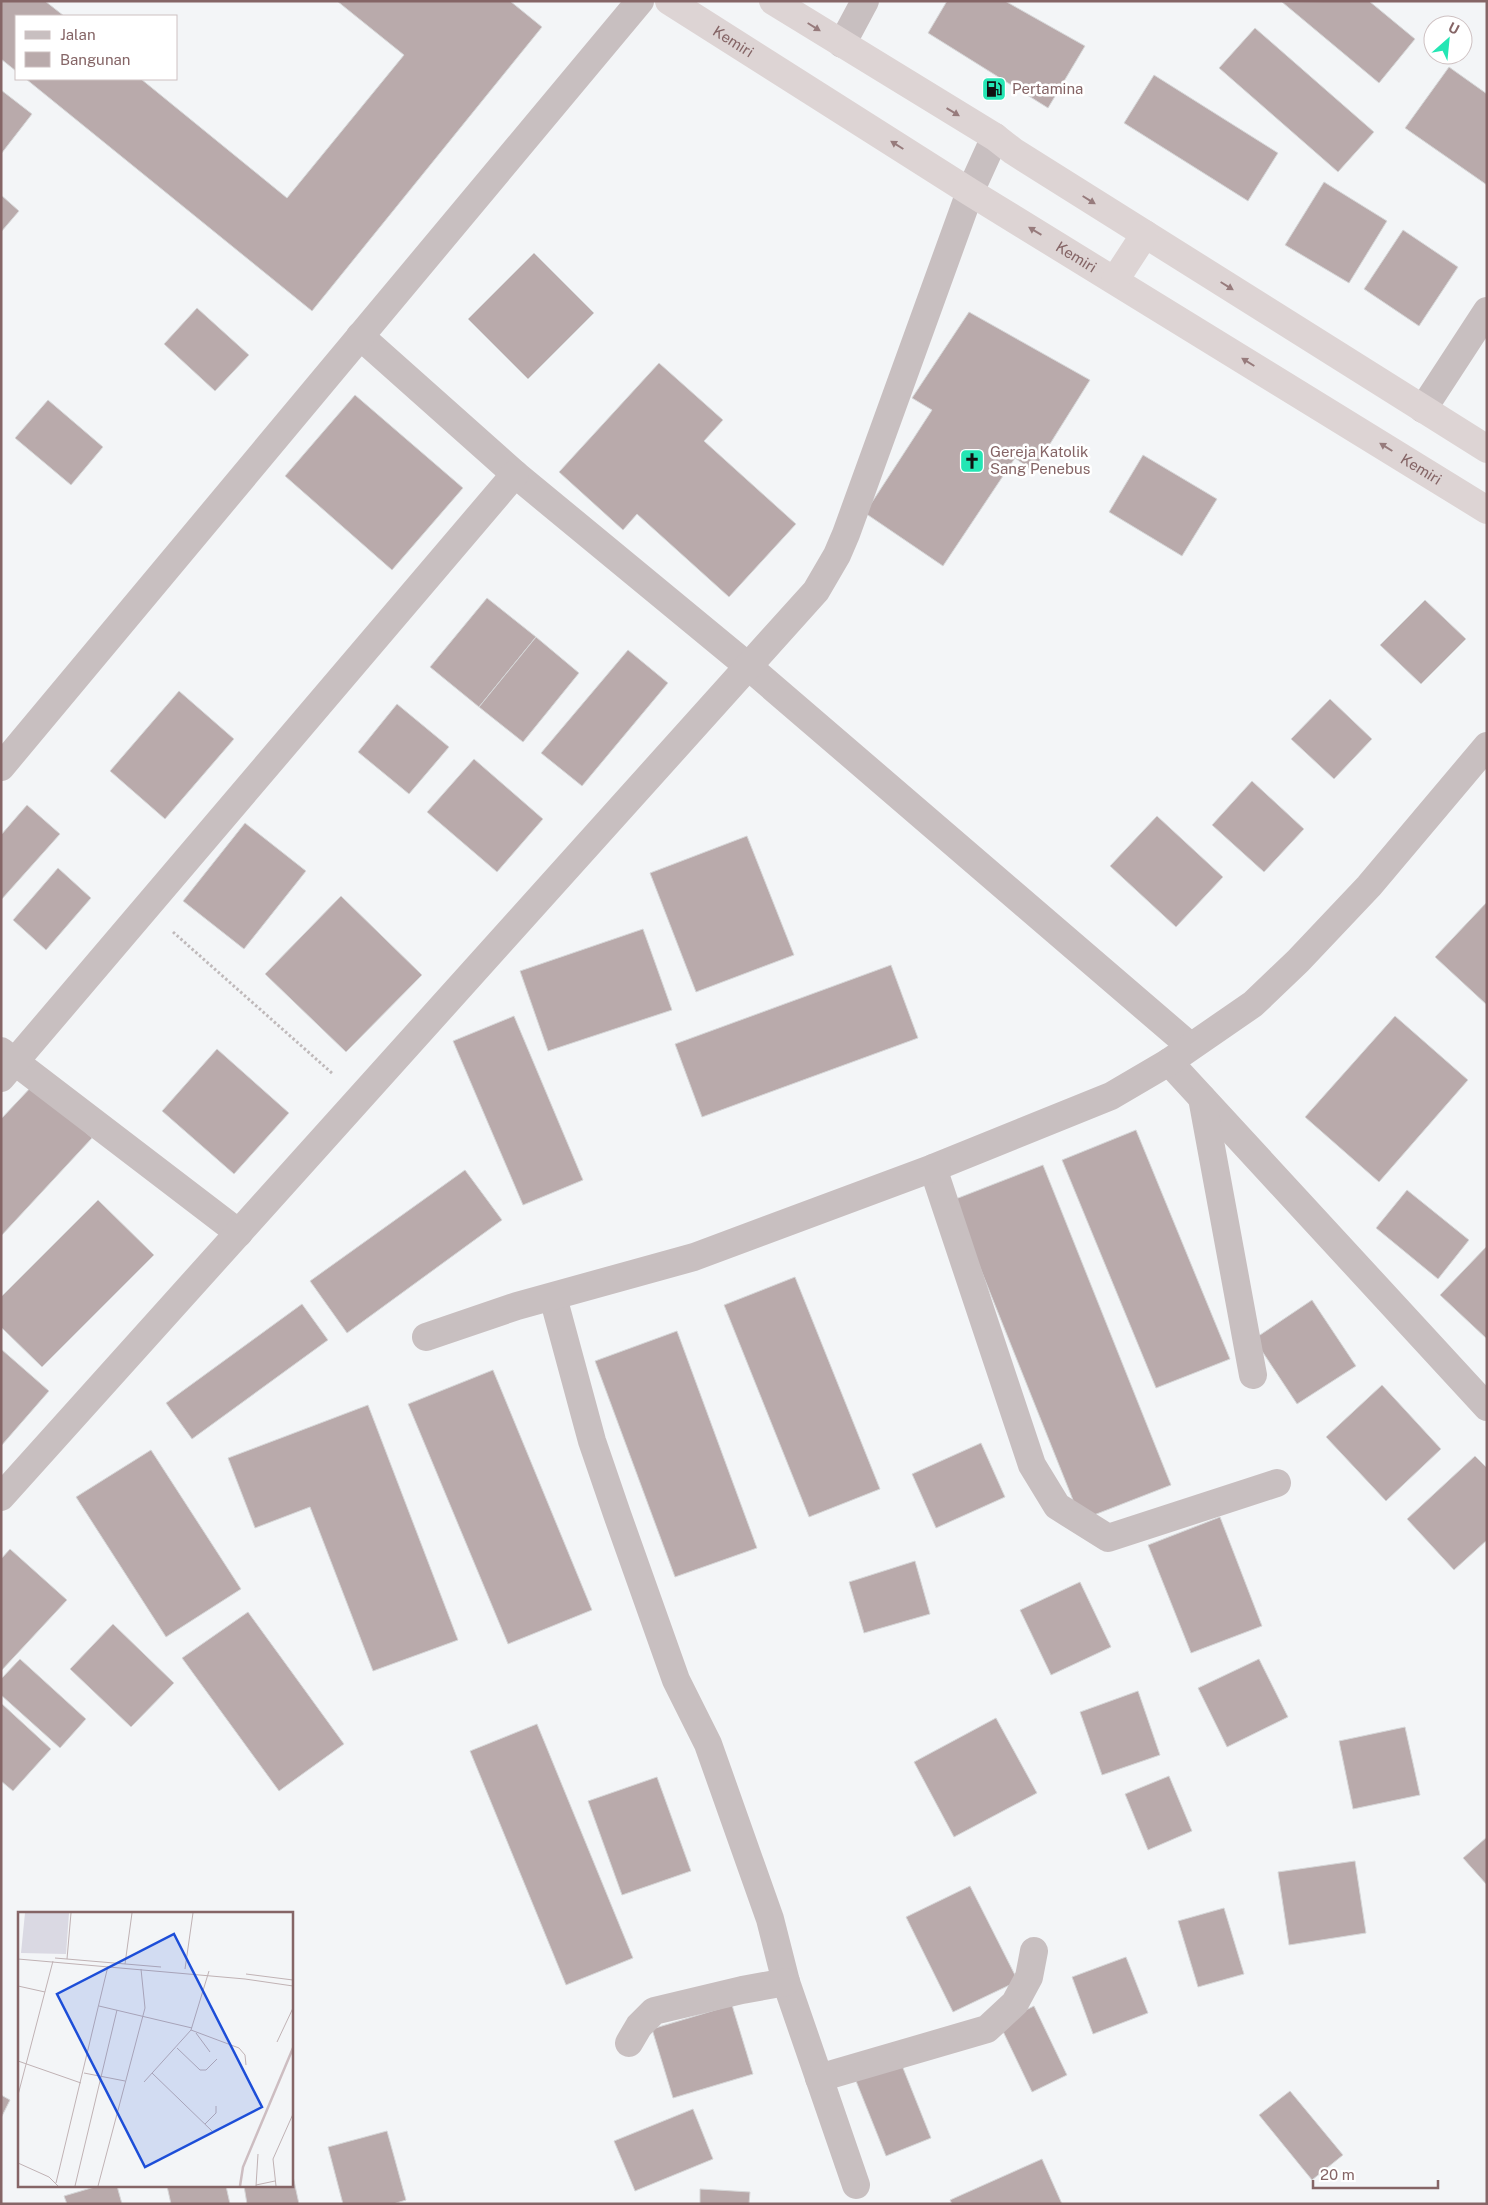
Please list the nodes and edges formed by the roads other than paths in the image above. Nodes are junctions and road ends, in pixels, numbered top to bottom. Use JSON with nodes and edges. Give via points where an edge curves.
{"nodes":[{"id":1,"x":640,"y":1,"type":"edge"},
{"id":2,"x":669,"y":1,"type":"edge"},
{"id":3,"x":773,"y":1,"type":"edge"},
{"id":4,"x":865,"y":1,"type":"edge"},
{"id":5,"x":842,"y":44,"type":"junction"},
{"id":6,"x":995,"y":137,"type":"junction"},
{"id":7,"x":970,"y":192,"type":"junction"},
{"id":8,"x":1145,"y":234,"type":"junction"},
{"id":9,"x":1115,"y":280,"type":"junction"},
{"id":10,"x":1487,"y":311,"type":"edge"},
{"id":11,"x":360,"y":336,"type":"junction"},
{"id":12,"x":1423,"y":409,"type":"junction"},
{"id":13,"x":1487,"y":448,"type":"edge"},
{"id":14,"x":515,"y":474,"type":"junction"},
{"id":15,"x":1487,"y":510,"type":"edge"},
{"id":16,"x":748,"y":667,"type":"junction"},
{"id":17,"x":1487,"y":746,"type":"edge"},
{"id":18,"x":1,"y":767,"type":"edge"},
{"id":19,"x":1180,"y":1054,"type":"junction"},
{"id":20,"x":6,"y":1064,"type":"edge"},
{"id":21,"x":1202,"y":1098,"type":"junction"},
{"id":22,"x":933,"y":1168,"type":"junction"},
{"id":23,"x":239,"y":1233,"type":"junction"},
{"id":24,"x":553,"y":1296,"type":"junction"},
{"id":25,"x":426,"y":1337,"type":"dead end"},
{"id":26,"x":1253,"y":1375,"type":"dead end"},
{"id":27,"x":1487,"y":1407,"type":"edge"},
{"id":28,"x":1277,"y":1483,"type":"dead end"},
{"id":29,"x":1,"y":1497,"type":"edge"},
{"id":30,"x":1034,"y":1951,"type":"dead end"},
{"id":31,"x":786,"y":1982,"type":"junction"},
{"id":32,"x":630,"y":2043,"type":"dead end"},
{"id":33,"x":819,"y":2078,"type":"junction"},
{"id":34,"x":856,"y":2185,"type":"dead end"}],
"edges":[{"from":1,"to":11,"type":"street"},
{"from":7,"to":2,"type":"highway","name":"Kemiri","one_way":true},
{"from":3,"to":5,"type":"highway","one_way":true},
{"from":4,"to":5,"type":"street"},
{"from":5,"to":6,"type":"highway","one_way":true},
{"from":6,"to":7,"type":"street"},
{"from":6,"to":8,"type":"highway","one_way":true,"via":[[1012,152]]},
{"from":9,"to":7,"type":"highway","name":"Kemiri","one_way":true},
{"from":7,"to":16,"type":"street","via":[[837,555],[816,592]]},
{"from":8,"to":9,"type":"highway"},
{"from":8,"to":12,"type":"highway","one_way":true},
{"from":15,"to":9,"type":"highway","name":"Kemiri","one_way":true},
{"from":10,"to":12,"type":"street"},
{"from":11,"to":14,"type":"street"},
{"from":11,"to":18,"type":"street"},
{"from":12,"to":13,"type":"highway"},
{"from":14,"to":16,"type":"street"},
{"from":14,"to":20,"type":"street","via":[[146,909]]},
{"from":16,"to":19,"type":"street"},
{"from":16,"to":23,"type":"street"},
{"from":17,"to":19,"type":"street","via":[[1369,886],[1298,961],[1253,1004]]},
{"from":19,"to":21,"type":"street"},
{"from":19,"to":22,"type":"street","via":[[1111,1096]]},
{"from":20,"to":23,"type":"street"},
{"from":21,"to":26,"type":"street"},
{"from":21,"to":27,"type":"street"},
{"from":22,"to":24,"type":"street","via":[[694,1257]]},
{"from":22,"to":28,"type":"street","via":[[1032,1465],[1057,1506],[1108,1538]]},
{"from":23,"to":29,"type":"street"},
{"from":24,"to":25,"type":"street"},
{"from":24,"to":31,"type":"street","via":[[592,1441],[676,1680],[708,1744],[770,1920]]},
{"from":30,"to":33,"type":"street","via":[[1029,1977],[1015,2003],[987,2029]]},
{"from":31,"to":32,"type":"street","via":[[654,2011],[639,2026]]},
{"from":31,"to":33,"type":"street"},
{"from":33,"to":34,"type":"street"}]}
